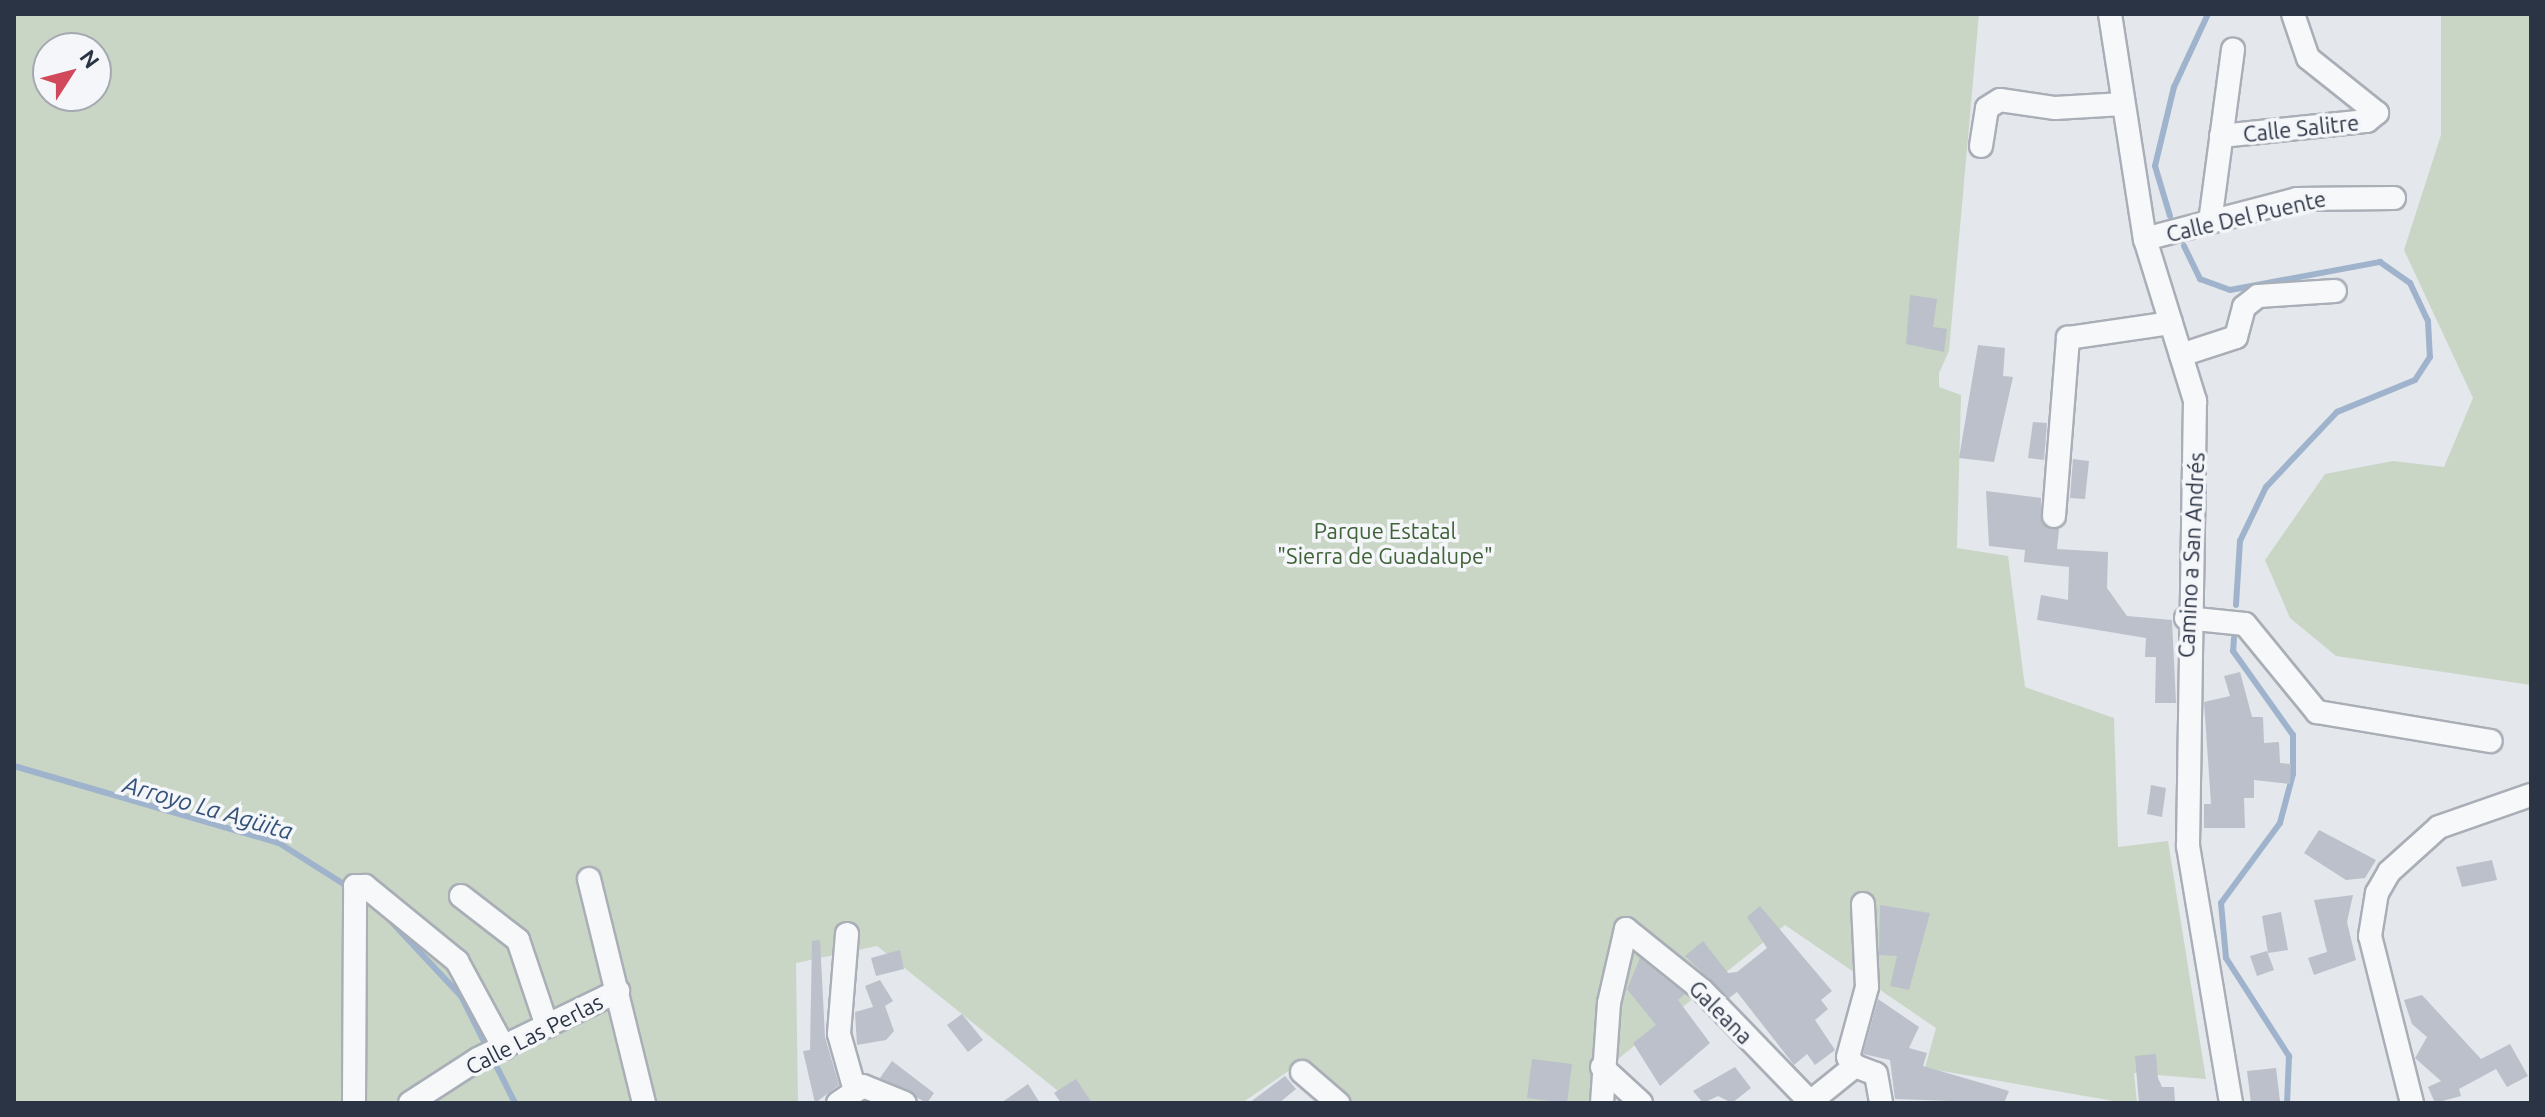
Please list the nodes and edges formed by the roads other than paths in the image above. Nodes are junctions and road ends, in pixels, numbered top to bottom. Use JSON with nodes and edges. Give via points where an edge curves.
{"nodes":[{"id":1,"x":2110,"y":14,"type":"edge"},
{"id":2,"x":2293,"y":14,"type":"edge"},
{"id":3,"x":2233,"y":50,"type":"dead end"},
{"id":4,"x":2123,"y":104,"type":"junction"},
{"id":5,"x":2221,"y":136,"type":"junction"},
{"id":6,"x":1981,"y":146,"type":"dead end"},
{"id":7,"x":2394,"y":198,"type":"dead end"},
{"id":8,"x":2210,"y":222,"type":"junction"},
{"id":9,"x":2145,"y":239,"type":"junction"},
{"id":10,"x":2335,"y":291,"type":"dead end"},
{"id":11,"x":2171,"y":323,"type":"junction"},
{"id":12,"x":2181,"y":355,"type":"junction"},
{"id":13,"x":2054,"y":516,"type":"dead end"},
{"id":14,"x":2186,"y":618,"type":"junction"},
{"id":15,"x":2491,"y":741,"type":"dead end"},
{"id":16,"x":2531,"y":795,"type":"edge"},
{"id":17,"x":589,"y":879,"type":"dead end"},
{"id":18,"x":461,"y":896,"type":"dead end"},
{"id":19,"x":1863,"y":904,"type":"dead end"},
{"id":20,"x":847,"y":934,"type":"dead end"},
{"id":21,"x":618,"y":991,"type":"junction"},
{"id":22,"x":547,"y":1026,"type":"junction"},
{"id":23,"x":504,"y":1048,"type":"junction"},
{"id":24,"x":1855,"y":1066,"type":"junction"},
{"id":25,"x":1602,"y":1067,"type":"junction"},
{"id":26,"x":1302,"y":1072,"type":"dead end"},
{"id":27,"x":846,"y":1095,"type":"edge"},
{"id":28,"x":1331,"y":1101,"type":"edge"},
{"id":29,"x":354,"y":1103,"type":"edge"},
{"id":30,"x":410,"y":1103,"type":"edge"},
{"id":31,"x":644,"y":1103,"type":"edge"},
{"id":32,"x":905,"y":1103,"type":"edge"},
{"id":33,"x":1602,"y":1103,"type":"edge"},
{"id":34,"x":1641,"y":1103,"type":"edge"},
{"id":35,"x":1810,"y":1103,"type":"edge"},
{"id":36,"x":1881,"y":1103,"type":"edge"},
{"id":37,"x":2231,"y":1103,"type":"edge"},
{"id":38,"x":2412,"y":1103,"type":"edge"}],
"edges":[{"from":1,"to":4,"type":"street","name":"Camino a San Andrés"},
{"from":2,"to":5,"type":"street","name":"Calle Salitre","via":[[2308,58],[2364,96],[2377,113],[2367,121]]},
{"from":3,"to":5,"type":"street"},
{"from":4,"to":6,"type":"street","via":[[2055,108],[2000,100],[1987,108]]},
{"from":4,"to":9,"type":"street","name":"Camino a San Andrés"},
{"from":5,"to":8,"type":"street"},
{"from":7,"to":8,"type":"street","name":"Calle Del Puente","via":[[2297,199]]},
{"from":8,"to":9,"type":"street","name":"Calle Del Puente"},
{"from":9,"to":11,"type":"street","name":"Camino a San Andrés"},
{"from":10,"to":12,"type":"street","via":[[2258,296],[2244,307],[2236,337]]},
{"from":11,"to":12,"type":"street","name":"Camino a San Andrés"},
{"from":11,"to":13,"type":"street","via":[[2068,338]]},
{"from":12,"to":14,"type":"street","name":"Camino a San Andrés","via":[[2197,418]]},
{"from":14,"to":15,"type":"street","via":[[2245,624],[2317,712]]},
{"from":14,"to":37,"type":"street","name":"Camino a San Andrés","via":[[2190,876]]},
{"from":16,"to":38,"type":"street","via":[[2439,827],[2389,872],[2377,893],[2370,936]]},
{"from":17,"to":21,"type":"street"},
{"from":18,"to":22,"type":"street","via":[[518,940]]},
{"from":19,"to":24,"type":"street","via":[[1867,987],[1848,1057]]},
{"from":20,"to":27,"type":"street","via":[[839,1034]]},
{"from":21,"to":22,"type":"street","name":"Calle Las Perlas"},
{"from":21,"to":31,"type":"street"},
{"from":22,"to":23,"type":"street","name":"Calle Las Perlas"},
{"from":23,"to":29,"type":"street","via":[[457,961],[365,886],[355,886]]},
{"from":23,"to":30,"type":"street","name":"Calle Las Perlas"},
{"from":24,"to":35,"type":"street"},
{"from":24,"to":36,"type":"street","via":[[1876,1074]]},
{"from":25,"to":33,"type":"street"},
{"from":25,"to":34,"type":"street"},
{"from":25,"to":35,"type":"street","name":"Galeana","via":[[1626,929],[1702,990]]},
{"from":26,"to":28,"type":"street"},
{"from":27,"to":32,"type":"street"}]}
